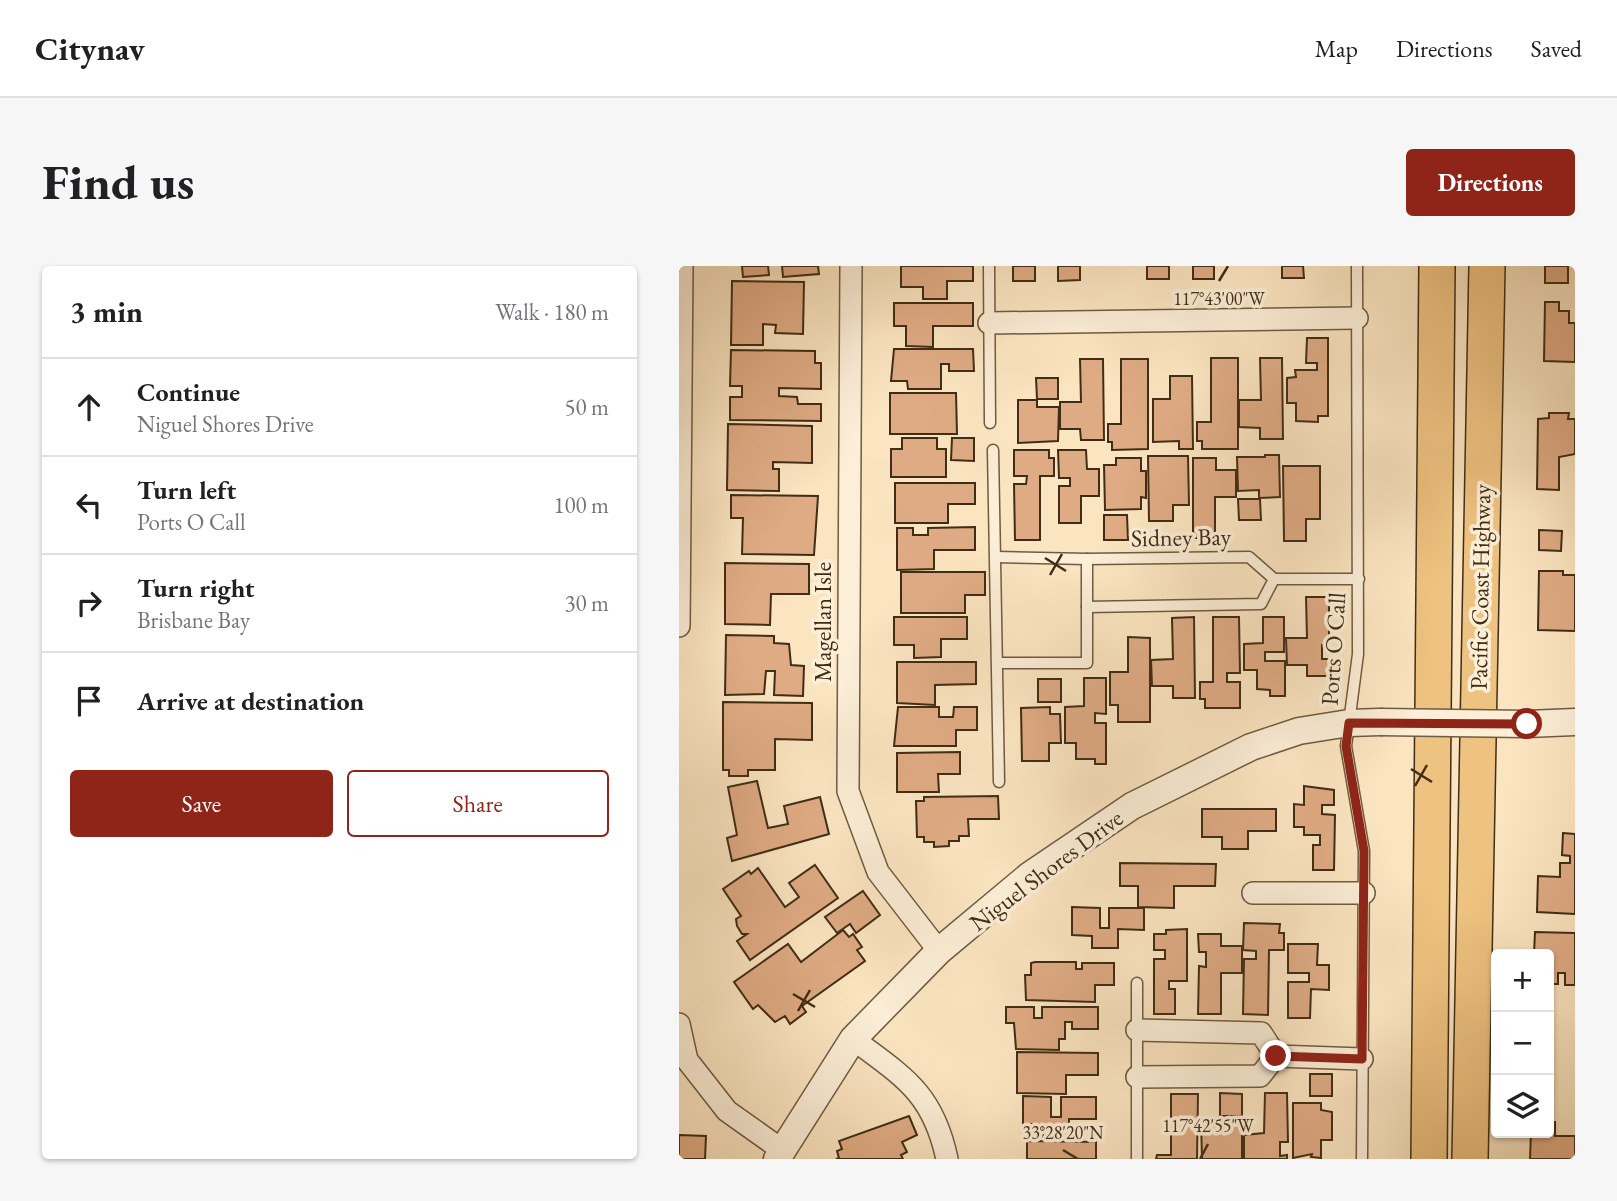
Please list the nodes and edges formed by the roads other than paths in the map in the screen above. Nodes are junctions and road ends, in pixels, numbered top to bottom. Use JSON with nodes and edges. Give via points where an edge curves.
{"nodes":[{"id":1,"x":682,"y":266,"type":"edge"},
{"id":2,"x":851,"y":266,"type":"edge"},
{"id":3,"x":989,"y":266,"type":"edge"},
{"id":4,"x":1357,"y":266,"type":"edge"},
{"id":5,"x":1437,"y":266,"type":"edge"},
{"id":6,"x":1487,"y":266,"type":"edge"},
{"id":7,"x":1357,"y":318,"type":"junction"},
{"id":8,"x":989,"y":323,"type":"junction"},
{"id":9,"x":990,"y":423,"type":"dead end"},
{"id":10,"x":993,"y":450,"type":"dead end"},
{"id":11,"x":996,"y":557,"type":"junction"},
{"id":12,"x":1087,"y":559,"type":"junction"},
{"id":13,"x":1274,"y":579,"type":"junction"},
{"id":14,"x":1359,"y":579,"type":"junction"},
{"id":15,"x":1087,"y":607,"type":"junction"},
{"id":16,"x":679,"y":625,"type":"edge"},
{"id":17,"x":999,"y":663,"type":"junction"},
{"id":18,"x":1575,"y":722,"type":"edge"},
{"id":19,"x":1349,"y":723,"type":"junction"},
{"id":20,"x":999,"y":782,"type":"dead end"},
{"id":21,"x":1253,"y":893,"type":"dead end"},
{"id":22,"x":1364,"y":893,"type":"junction"},
{"id":23,"x":939,"y":951,"type":"junction"},
{"id":24,"x":1137,"y":983,"type":"dead end"},
{"id":25,"x":679,"y":1024,"type":"edge"},
{"id":26,"x":1137,"y":1030,"type":"junction"},
{"id":27,"x":853,"y":1039,"type":"junction"},
{"id":28,"x":1276,"y":1056,"type":"junction"},
{"id":29,"x":1362,"y":1059,"type":"junction"},
{"id":30,"x":1137,"y":1077,"type":"junction"},
{"id":31,"x":779,"y":1154,"type":"edge"},
{"id":32,"x":947,"y":1159,"type":"edge"},
{"id":33,"x":1137,"y":1159,"type":"edge"},
{"id":34,"x":1362,"y":1159,"type":"edge"},
{"id":35,"x":1429,"y":1159,"type":"edge"},
{"id":36,"x":1469,"y":1159,"type":"edge"}],
"edges":[{"from":1,"to":16,"type":"street"},
{"from":2,"to":23,"type":"street","name":"Magellan Isle","via":[[848,791],[878,872]]},
{"from":3,"to":8,"type":"lane"},
{"from":4,"to":7,"type":"lane","name":"Ports O Call"},
{"from":5,"to":35,"type":"highway","name":"Pacific Coast Highway"},
{"from":6,"to":36,"type":"highway","name":"Pacific Coast Highway"},
{"from":7,"to":8,"type":"street"},
{"from":7,"to":14,"type":"lane","name":"Ports O Call"},
{"from":8,"to":9,"type":"lane"},
{"from":10,"to":11,"type":"lane"},
{"from":11,"to":12,"type":"lane","name":"Sidney Bay"},
{"from":11,"to":17,"type":"lane"},
{"from":12,"to":13,"type":"lane","name":"Sidney Bay","via":[[1249,557]]},
{"from":12,"to":15,"type":"lane"},
{"from":13,"to":14,"type":"lane"},
{"from":13,"to":15,"type":"lane","via":[[1261,604]]},
{"from":14,"to":19,"type":"lane","name":"Ports O Call","via":[[1358,654]]},
{"from":15,"to":17,"type":"lane","via":[[1087,663]]},
{"from":17,"to":20,"type":"lane"},
{"from":18,"to":19,"type":"street","name":"Niguel Shores Drive","bridge":true},
{"from":19,"to":22,"type":"lane","name":"Ports O Call","via":[[1346,746],[1364,851]]},
{"from":19,"to":23,"type":"street","name":"Niguel Shores Drive","via":[[1299,731],[1251,747],[1132,806],[1030,875]]},
{"from":21,"to":22,"type":"street"},
{"from":22,"to":29,"type":"lane","name":"Ports O Call"},
{"from":23,"to":27,"type":"street","name":"Niguel Shores Drive"},
{"from":24,"to":26,"type":"lane"},
{"from":25,"to":31,"type":"street","via":[[687,1060],[727,1111]]},
{"from":26,"to":28,"type":"street","via":[[1261,1033]]},
{"from":26,"to":30,"type":"lane"},
{"from":27,"to":31,"type":"street","name":"Niguel Shores Drive"},
{"from":27,"to":32,"type":"street","via":[[909,1080],[930,1108]]},
{"from":28,"to":29,"type":"street"},
{"from":28,"to":30,"type":"street","via":[[1260,1076]]},
{"from":29,"to":34,"type":"lane","name":"Ports O Call"},
{"from":30,"to":33,"type":"lane"}]}
